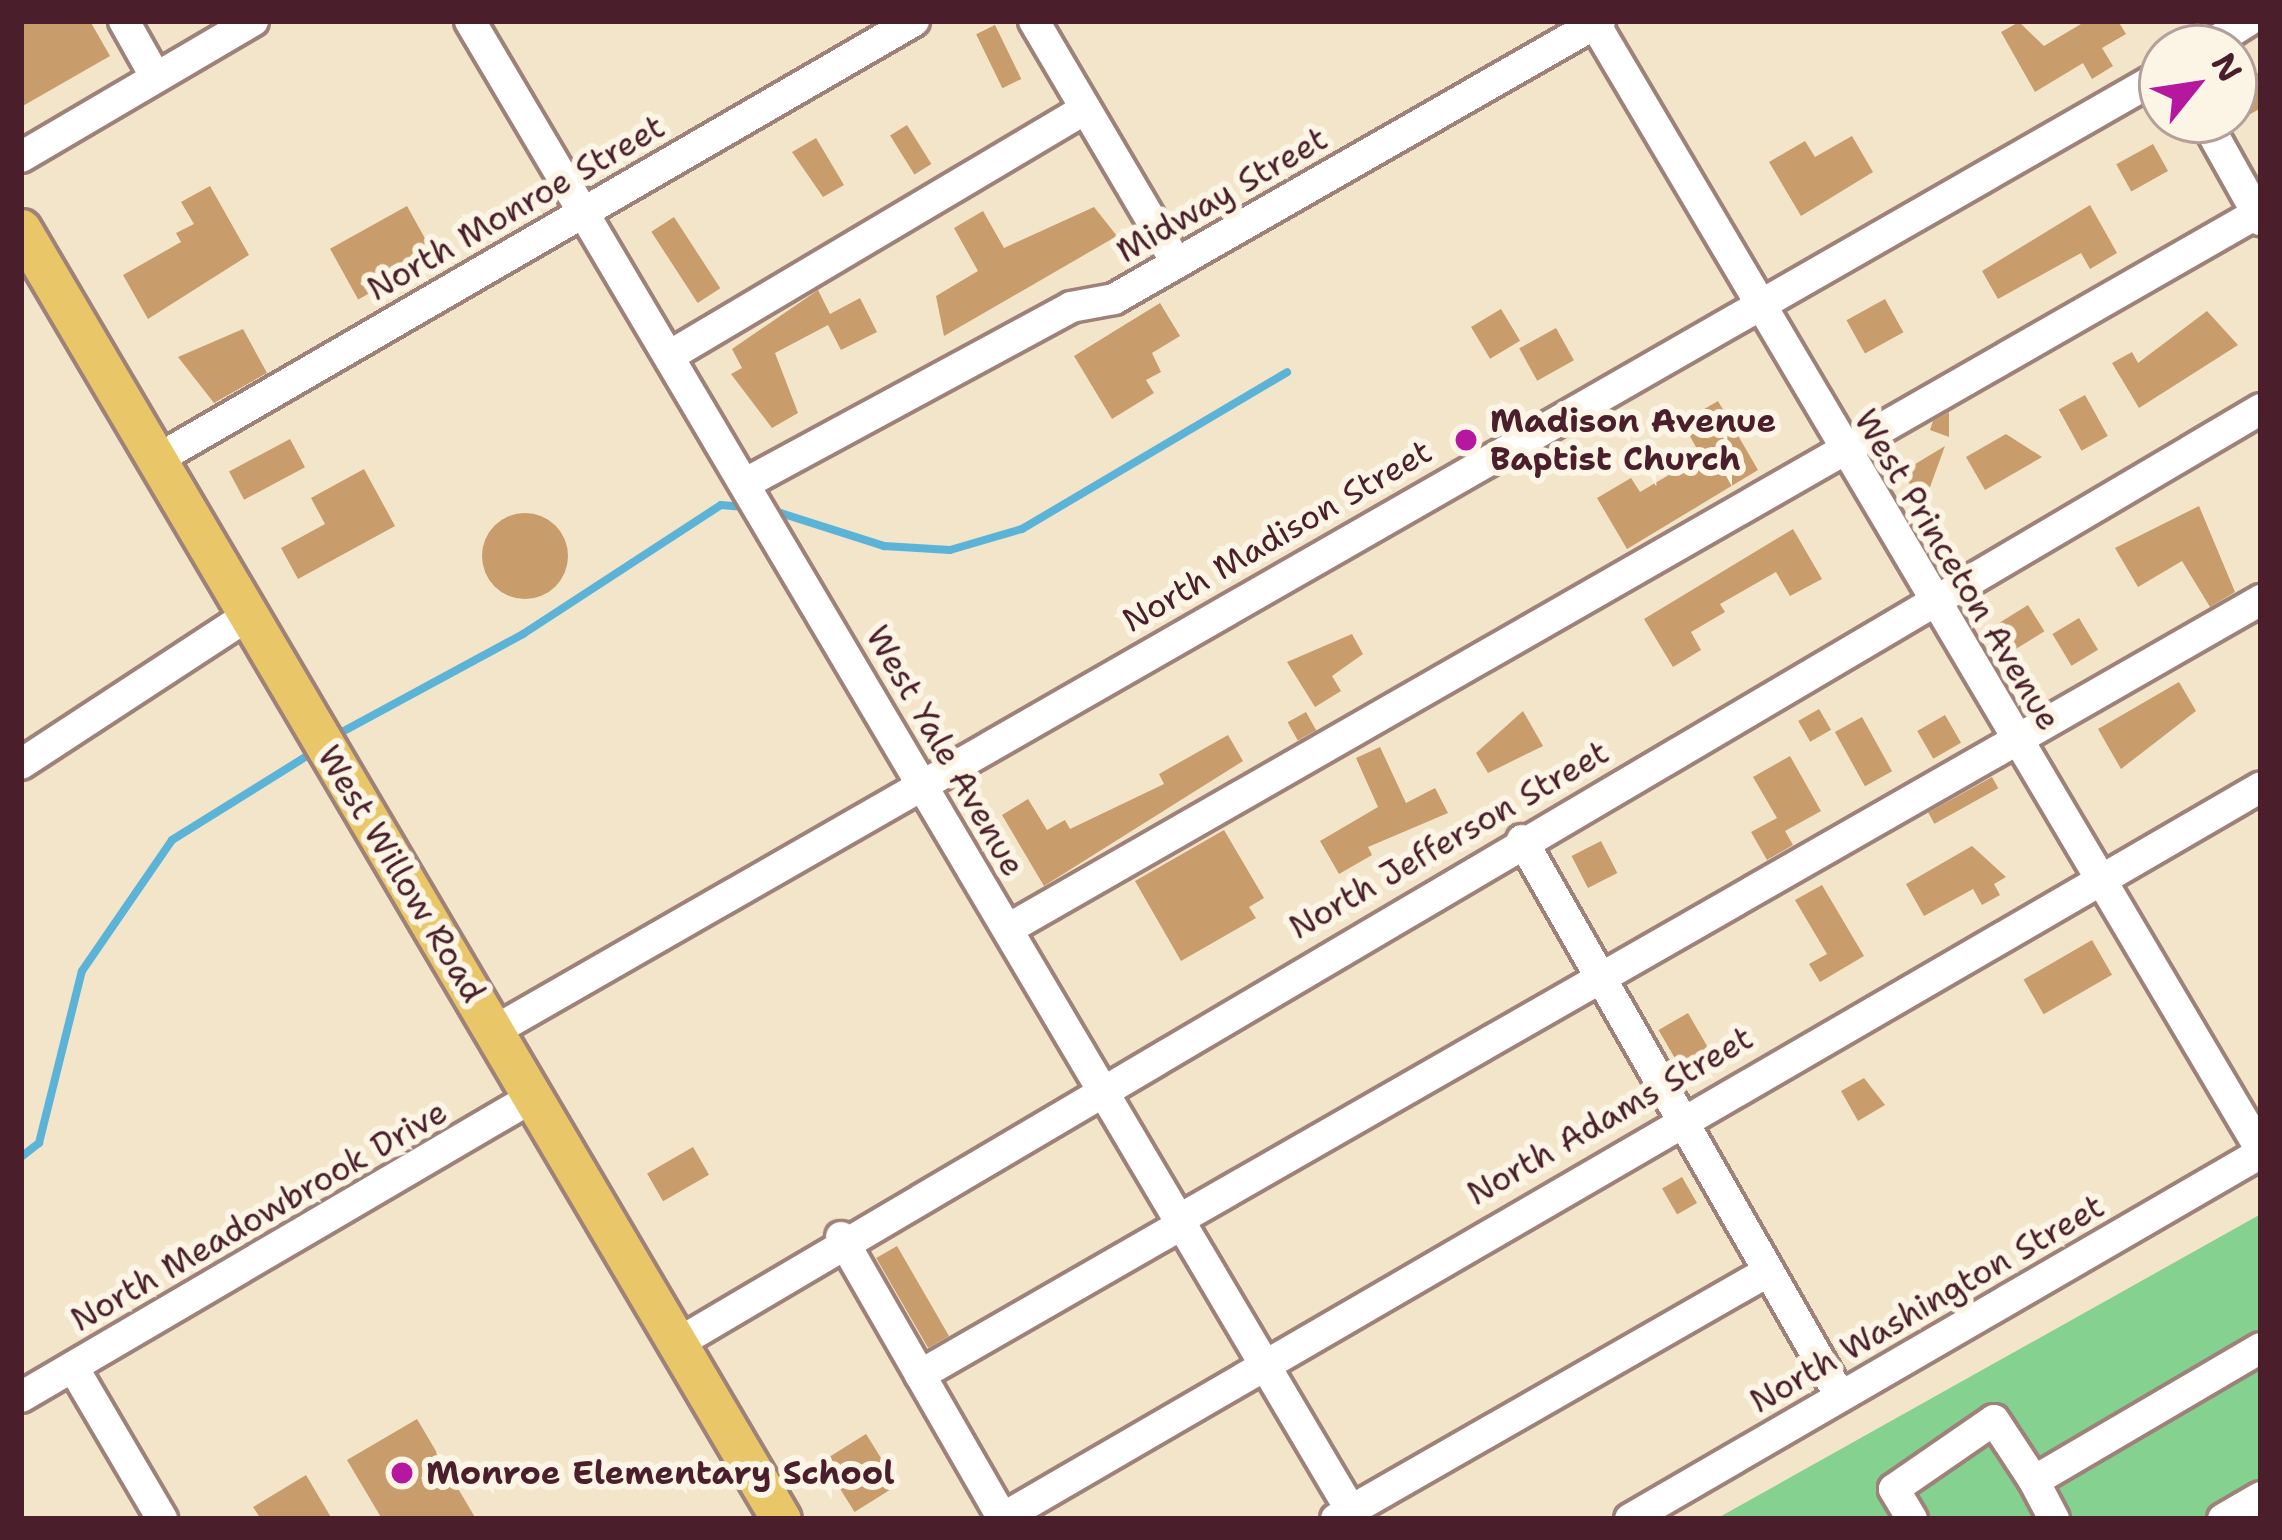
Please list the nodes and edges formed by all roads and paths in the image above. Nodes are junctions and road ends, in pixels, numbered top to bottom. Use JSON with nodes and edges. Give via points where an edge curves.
{"nodes":[{"id":1,"x":124,"y":21,"type":"edge"},
{"id":2,"x":253,"y":21,"type":"edge"},
{"id":3,"x":470,"y":21,"type":"edge"},
{"id":4,"x":914,"y":21,"type":"edge"},
{"id":5,"x":1034,"y":21,"type":"edge"},
{"id":6,"x":1598,"y":23,"type":"edge"},
{"id":7,"x":155,"y":76,"type":"junction"},
{"id":8,"x":2138,"y":89,"type":"edge"},
{"id":9,"x":1086,"y":109,"type":"junction"},
{"id":10,"x":2219,"y":144,"type":"edge"},
{"id":11,"x":21,"y":157,"type":"edge"},
{"id":12,"x":584,"y":209,"type":"junction"},
{"id":13,"x":2260,"y":215,"type":"edge"},
{"id":14,"x":21,"y":229,"type":"edge"},
{"id":15,"x":1176,"y":262,"type":"junction"},
{"id":16,"x":1759,"y":303,"type":"junction"},
{"id":17,"x":671,"y":355,"type":"junction"},
{"id":18,"x":2261,"y":409,"type":"edge"},
{"id":19,"x":1844,"y":449,"type":"junction"},
{"id":20,"x":156,"y":460,"type":"junction"},
{"id":21,"x":747,"y":484,"type":"junction"},
{"id":22,"x":1936,"y":600,"type":"junction"},
{"id":23,"x":2261,"y":600,"type":"edge"},
{"id":24,"x":249,"y":616,"type":"junction"},
{"id":25,"x":2017,"y":741,"type":"junction"},
{"id":26,"x":22,"y":759,"type":"edge"},
{"id":27,"x":919,"y":781,"type":"junction"},
{"id":28,"x":2261,"y":787,"type":"edge"},
{"id":29,"x":1522,"y":840,"type":"junction"},
{"id":30,"x":2098,"y":880,"type":"junction"},
{"id":31,"x":1008,"y":929,"type":"junction"},
{"id":32,"x":1598,"y":979,"type":"junction"},
{"id":33,"x":494,"y":1031,"type":"junction"},
{"id":34,"x":1102,"y":1084,"type":"junction"},
{"id":35,"x":533,"y":1097,"type":"junction"},
{"id":36,"x":1677,"y":1119,"type":"junction"},
{"id":37,"x":2261,"y":1151,"type":"edge"},
{"id":38,"x":1181,"y":1222,"type":"junction"},
{"id":39,"x":841,"y":1237,"type":"junction"},
{"id":40,"x":1767,"y":1272,"type":"junction"},
{"id":41,"x":678,"y":1342,"type":"junction"},
{"id":42,"x":2261,"y":1348,"type":"edge"},
{"id":43,"x":1262,"y":1358,"type":"junction"},
{"id":44,"x":73,"y":1367,"type":"junction"},
{"id":45,"x":920,"y":1375,"type":"junction"},
{"id":46,"x":1840,"y":1396,"type":"junction"},
{"id":47,"x":21,"y":1397,"type":"edge"},
{"id":48,"x":2034,"y":1481,"type":"junction"},
{"id":49,"x":2261,"y":1497,"type":"edge"},
{"id":50,"x":1348,"y":1516,"type":"edge"},
{"id":51,"x":162,"y":1519,"type":"edge"},
{"id":52,"x":781,"y":1519,"type":"edge"},
{"id":53,"x":1002,"y":1519,"type":"edge"},
{"id":54,"x":1630,"y":1519,"type":"edge"},
{"id":55,"x":1912,"y":1519,"type":"edge"},
{"id":56,"x":2054,"y":1519,"type":"edge"},
{"id":57,"x":2222,"y":1519,"type":"edge"}],
"edges":[{"from":1,"to":7,"type":"street"},
{"from":2,"to":7,"type":"street"},
{"from":3,"to":12,"type":"street","name":"West Yale Avenue"},
{"from":4,"to":12,"type":"street","name":"North Monroe Street"},
{"from":5,"to":9,"type":"street"},
{"from":6,"to":15,"type":"street","name":"Midway Street"},
{"from":6,"to":16,"type":"street","name":"West Princeton Avenue"},
{"from":7,"to":11,"type":"street"},
{"from":8,"to":16,"type":"street","name":"North Madison Street"},
{"from":9,"to":15,"type":"street"},
{"from":9,"to":17,"type":"street"},
{"from":10,"to":13,"type":"street"},
{"from":12,"to":17,"type":"street","name":"West Yale Avenue"},
{"from":12,"to":20,"type":"street","name":"North Monroe Street"},
{"from":13,"to":19,"type":"street"},
{"from":14,"to":20,"type":"main road","name":"West Willow Road"},
{"from":15,"to":21,"type":"street","name":"Midway Street"},
{"from":16,"to":19,"type":"street","name":"West Princeton Avenue"},
{"from":16,"to":27,"type":"street","name":"North Madison Street"},
{"from":17,"to":21,"type":"street","name":"West Yale Avenue"},
{"from":18,"to":22,"type":"street","name":"North Jefferson Street"},
{"from":19,"to":22,"type":"street","name":"West Princeton Avenue"},
{"from":19,"to":31,"type":"street"},
{"from":20,"to":24,"type":"main road","name":"West Willow Road"},
{"from":21,"to":27,"type":"street","name":"West Yale Avenue"},
{"from":22,"to":25,"type":"street","name":"West Princeton Avenue"},
{"from":22,"to":29,"type":"street","name":"North Jefferson Street"},
{"from":23,"to":25,"type":"street"},
{"from":24,"to":26,"type":"street"},
{"from":24,"to":33,"type":"main road","name":"West Willow Road"},
{"from":25,"to":30,"type":"street","name":"West Princeton Avenue"},
{"from":25,"to":32,"type":"street"},
{"from":27,"to":31,"type":"street","name":"West Yale Avenue"},
{"from":27,"to":33,"type":"street","name":"North Madison Street"},
{"from":28,"to":30,"type":"street","name":"North Adams Street"},
{"from":29,"to":32,"type":"street"},
{"from":29,"to":34,"type":"street","name":"North Jefferson Street"},
{"from":30,"to":36,"type":"street","name":"North Adams Street"},
{"from":30,"to":37,"type":"street","name":"West Princeton Avenue"},
{"from":31,"to":34,"type":"street","name":"West Yale Avenue"},
{"from":32,"to":36,"type":"street"},
{"from":32,"to":38,"type":"street"},
{"from":33,"to":35,"type":"main road","name":"West Willow Road"},
{"from":34,"to":38,"type":"street","name":"West Yale Avenue"},
{"from":34,"to":39,"type":"street","name":"North Jefferson Street"},
{"from":35,"to":41,"type":"main road","name":"West Willow Road"},
{"from":35,"to":44,"type":"street","name":"North Meadowbrook Drive"},
{"from":36,"to":40,"type":"street"},
{"from":36,"to":43,"type":"street","name":"North Adams Street"},
{"from":37,"to":46,"type":"street","name":"North Washington Street"},
{"from":38,"to":43,"type":"street","name":"West Yale Avenue"},
{"from":38,"to":45,"type":"street"},
{"from":39,"to":41,"type":"street","name":"North Jefferson Street"},
{"from":39,"to":45,"type":"street"},
{"from":40,"to":46,"type":"street"},
{"from":40,"to":50,"type":"street"},
{"from":41,"to":52,"type":"main road","name":"West Willow Road"},
{"from":42,"to":48,"type":"street"},
{"from":43,"to":50,"type":"street","name":"West Yale Avenue"},
{"from":43,"to":53,"type":"street","name":"North Adams Street"},
{"from":44,"to":47,"type":"street","name":"North Meadowbrook Drive"},
{"from":44,"to":51,"type":"street"},
{"from":45,"to":53,"type":"street"},
{"from":46,"to":54,"type":"street","name":"North Washington Street"},
{"from":48,"to":55,"type":"street","via":[[1994,1420],[1894,1489]]},
{"from":48,"to":56,"type":"street"},
{"from":49,"to":57,"type":"street"}]}
